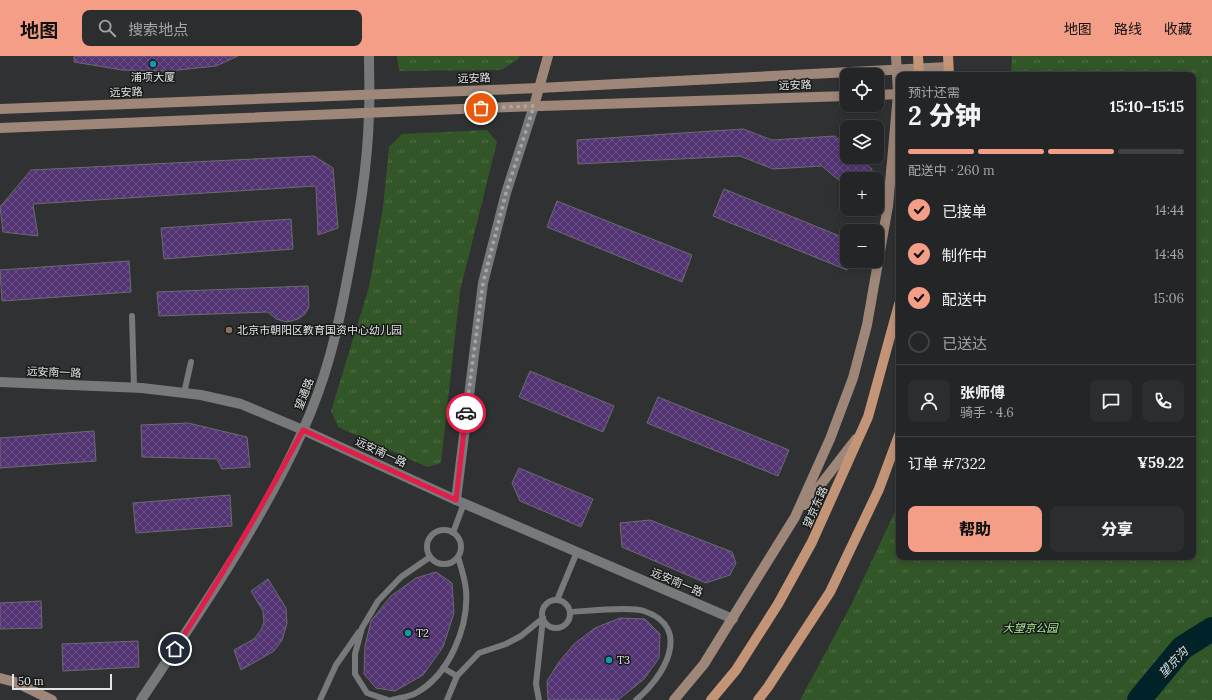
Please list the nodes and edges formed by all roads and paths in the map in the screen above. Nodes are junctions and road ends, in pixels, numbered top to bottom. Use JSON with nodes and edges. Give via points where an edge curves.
{"nodes":[{"id":1,"x":369,"y":56,"type":"edge"},
{"id":2,"x":548,"y":56,"type":"edge"},
{"id":3,"x":896,"y":56,"type":"edge"},
{"id":4,"x":918,"y":56,"type":"edge"},
{"id":5,"x":948,"y":56,"type":"edge"},
{"id":6,"x":897,"y":71,"type":"junction"},
{"id":7,"x":948,"y":71,"type":"edge"},
{"id":8,"x":918,"y":72,"type":"edge"},
{"id":9,"x":539,"y":88,"type":"junction"},
{"id":10,"x":369,"y":94,"type":"junction"},
{"id":11,"x":896,"y":94,"type":"edge"},
{"id":12,"x":884,"y":95,"type":"edge"},
{"id":13,"x":840,"y":96,"type":"edge"},
{"id":14,"x":534,"y":106,"type":"junction"},
{"id":15,"x":0,"y":109,"type":"edge"},
{"id":16,"x":369,"y":112,"type":"junction"},
{"id":17,"x":896,"y":125,"type":"edge"},
{"id":18,"x":0,"y":128,"type":"edge"},
{"id":19,"x":132,"y":316,"type":"dead end"},
{"id":20,"x":896,"y":316,"type":"edge"},
{"id":21,"x":191,"y":362,"type":"dead end"},
{"id":22,"x":0,"y":382,"type":"edge"},
{"id":23,"x":134,"y":387,"type":"junction"},
{"id":24,"x":184,"y":393,"type":"junction"},
{"id":25,"x":303,"y":430,"type":"junction"},
{"id":26,"x":861,"y":432,"type":"junction"},
{"id":27,"x":896,"y":443,"type":"edge"},
{"id":28,"x":460,"y":501,"type":"junction"},
{"id":29,"x":795,"y":517,"type":"junction"},
{"id":30,"x":453,"y":533,"type":"junction"},
{"id":31,"x":577,"y":552,"type":"junction"},
{"id":32,"x":430,"y":556,"type":"junction"},
{"id":33,"x":458,"y":557,"type":"junction"},
{"id":34,"x":557,"y":600,"type":"junction"},
{"id":35,"x":571,"y":612,"type":"junction"},
{"id":36,"x":543,"y":618,"type":"junction"},
{"id":37,"x":733,"y":619,"type":"junction"},
{"id":38,"x":362,"y":628,"type":"junction"},
{"id":39,"x":443,"y":668,"type":"junction"},
{"id":40,"x":457,"y":676,"type":"junction"},
{"id":41,"x":0,"y":678,"type":"edge"},
{"id":42,"x":52,"y":700,"type":"edge"},
{"id":43,"x":141,"y":700,"type":"edge"},
{"id":44,"x":320,"y":700,"type":"edge"},
{"id":45,"x":388,"y":700,"type":"edge"},
{"id":46,"x":392,"y":700,"type":"edge"},
{"id":47,"x":447,"y":700,"type":"edge"},
{"id":48,"x":539,"y":700,"type":"edge"},
{"id":49,"x":636,"y":700,"type":"edge"},
{"id":50,"x":674,"y":700,"type":"edge"},
{"id":51,"x":711,"y":700,"type":"edge"},
{"id":52,"x":758,"y":700,"type":"edge"}],
"edges":[{"from":1,"to":10,"type":"street","name":"望通路"},
{"from":2,"to":9,"type":"street"},
{"from":3,"to":6,"type":"street"},
{"from":4,"to":8,"type":"main road"},
{"from":5,"to":7,"type":"main road"},
{"from":6,"to":8,"type":"street","name":"远安路"},
{"from":6,"to":9,"type":"street","name":"远安路"},
{"from":7,"to":8,"type":"street","name":"远安路"},
{"from":9,"to":10,"type":"street","name":"远安路"},
{"from":9,"to":14,"type":"street"},
{"from":10,"to":15,"type":"street","name":"远安路"},
{"from":10,"to":16,"type":"street","name":"望通路"},
{"from":11,"to":12,"type":"street"},
{"from":13,"to":14,"type":"street","name":"远安路"},
{"from":14,"to":16,"type":"street","name":"远安路"},
{"from":14,"to":28,"type":"street","via":[[506,193],[483,283]]},
{"from":16,"to":18,"type":"street","name":"远安路"},
{"from":16,"to":25,"type":"street","name":"望通路","via":[[359,219],[337,333]]},
{"from":17,"to":29,"type":"street","via":[[888,206],[867,325],[853,378],[830,439]]},
{"from":19,"to":23,"type":"lane"},
{"from":20,"to":26,"type":"main road","name":"望京东路","via":[[868,417]]},
{"from":21,"to":24,"type":"lane"},
{"from":22,"to":23,"type":"street","name":"远安南一路"},
{"from":23,"to":24,"type":"street","name":"远安南一路"},
{"from":24,"to":25,"type":"street","name":"远安南一路","via":[[241,404]]},
{"from":25,"to":28,"type":"street","name":"远安南一路"},
{"from":25,"to":43,"type":"street","name":"望通路","via":[[264,505],[217,585]]},
{"from":26,"to":29,"type":"street"},
{"from":26,"to":51,"type":"main road","name":"望京东路","via":[[812,542],[778,604],[736,670]]},
{"from":27,"to":52,"type":"main road","via":[[879,489],[830,592]]},
{"from":28,"to":30,"type":"lane"},
{"from":28,"to":31,"type":"street","name":"远安南一路"},
{"from":29,"to":37,"type":"street"},
{"from":30,"to":32,"type":"lane","via":[[442,530],[432,535],[427,546]]},
{"from":30,"to":33,"type":"lane","via":[[461,547]]},
{"from":31,"to":34,"type":"lane"},
{"from":31,"to":37,"type":"street","name":"远安南一路"},
{"from":32,"to":33,"type":"lane","via":[[439,564],[454,561]]},
{"from":32,"to":38,"type":"lane","via":[[401,576],[378,601]]},
{"from":33,"to":39,"type":"lane","via":[[466,589],[465,617],[453,651]]},
{"from":34,"to":35,"type":"lane","via":[[566,604]]},
{"from":34,"to":36,"type":"lane","via":[[545,606]]},
{"from":35,"to":36,"type":"lane","via":[[569,622],[561,628],[552,628]]},
{"from":35,"to":49,"type":"lane","via":[[643,610],[658,617],[669,629],[671,641],[667,661],[658,678]]},
{"from":36,"to":40,"type":"lane","via":[[521,636],[479,652]]},
{"from":36,"to":48,"type":"lane","via":[[536,684]]},
{"from":37,"to":50,"type":"street","via":[[704,664]]},
{"from":38,"to":44,"type":"lane","via":[[336,665]]},
{"from":38,"to":45,"type":"lane","via":[[355,654],[355,674],[367,693]]},
{"from":39,"to":40,"type":"lane"},
{"from":39,"to":46,"type":"lane","via":[[437,677],[415,693]]},
{"from":40,"to":47,"type":"lane"},
{"from":41,"to":42,"type":"street"}]}
